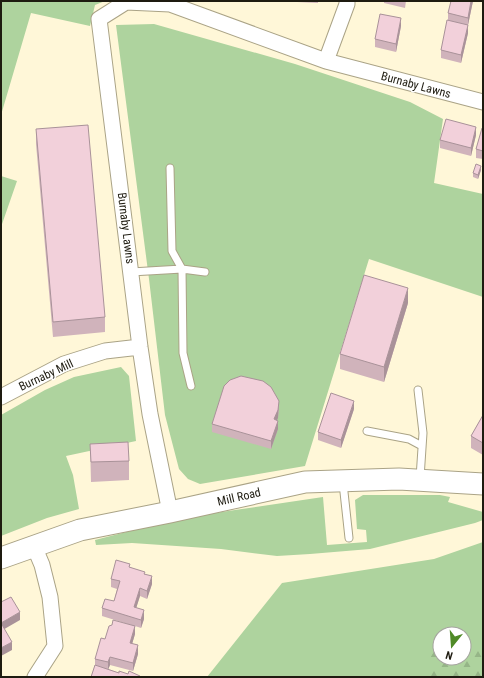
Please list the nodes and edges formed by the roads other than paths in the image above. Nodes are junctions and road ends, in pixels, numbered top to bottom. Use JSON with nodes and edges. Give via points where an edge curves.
{"nodes":[{"id":1,"x":347,"y":1,"type":"edge"},
{"id":2,"x":170,"y":3,"type":"edge"},
{"id":3,"x":326,"y":61,"type":"junction"},
{"id":4,"x":483,"y":102,"type":"edge"},
{"id":5,"x":170,"y":168,"type":"dead end"},
{"id":6,"x":182,"y":269,"type":"junction"},
{"id":7,"x":131,"y":272,"type":"junction"},
{"id":8,"x":205,"y":272,"type":"dead end"},
{"id":9,"x":140,"y":347,"type":"junction"},
{"id":10,"x":191,"y":386,"type":"dead end"},
{"id":11,"x":418,"y":390,"type":"dead end"},
{"id":12,"x":1,"y":397,"type":"edge"},
{"id":13,"x":367,"y":431,"type":"dead end"},
{"id":14,"x":422,"y":446,"type":"junction"},
{"id":15,"x":342,"y":480,"type":"junction"},
{"id":16,"x":420,"y":480,"type":"junction"},
{"id":17,"x":483,"y":484,"type":"edge"},
{"id":18,"x":170,"y":512,"type":"junction"},
{"id":19,"x":349,"y":538,"type":"dead end"},
{"id":20,"x":34,"y":546,"type":"junction"},
{"id":21,"x":1,"y":558,"type":"edge"},
{"id":22,"x":35,"y":677,"type":"edge"}],
"edges":[{"from":1,"to":3,"type":"street"},
{"from":2,"to":3,"type":"street","name":"Burnaby Lawns"},
{"from":2,"to":7,"type":"street","name":"Burnaby Lawns","via":[[126,2],[99,19]]},
{"from":3,"to":4,"type":"street","name":"Burnaby Lawns"},
{"from":5,"to":6,"type":"lane","via":[[172,251]]},
{"from":6,"to":7,"type":"lane"},
{"from":6,"to":8,"type":"lane"},
{"from":6,"to":10,"type":"lane","via":[[183,353]]},
{"from":7,"to":9,"type":"street","name":"Burnaby Lawns"},
{"from":9,"to":12,"type":"street","name":"Burnaby Mill","via":[[105,351],[64,364]]},
{"from":9,"to":18,"type":"street","name":"Burnaby Lawns","via":[[150,414]]},
{"from":11,"to":14,"type":"lane"},
{"from":13,"to":14,"type":"lane","via":[[409,440]]},
{"from":14,"to":16,"type":"lane"},
{"from":15,"to":16,"type":"main road","name":"Mill Road"},
{"from":15,"to":18,"type":"main road","name":"Mill Road","via":[[305,482]]},
{"from":15,"to":19,"type":"lane"},
{"from":16,"to":17,"type":"main road","name":"Mill Road"},
{"from":18,"to":20,"type":"main road","name":"Mill Road","via":[[80,530]]},
{"from":20,"to":21,"type":"main road","name":"Mill Road"},
{"from":20,"to":22,"type":"street","via":[[50,596],[55,646]]}]}
